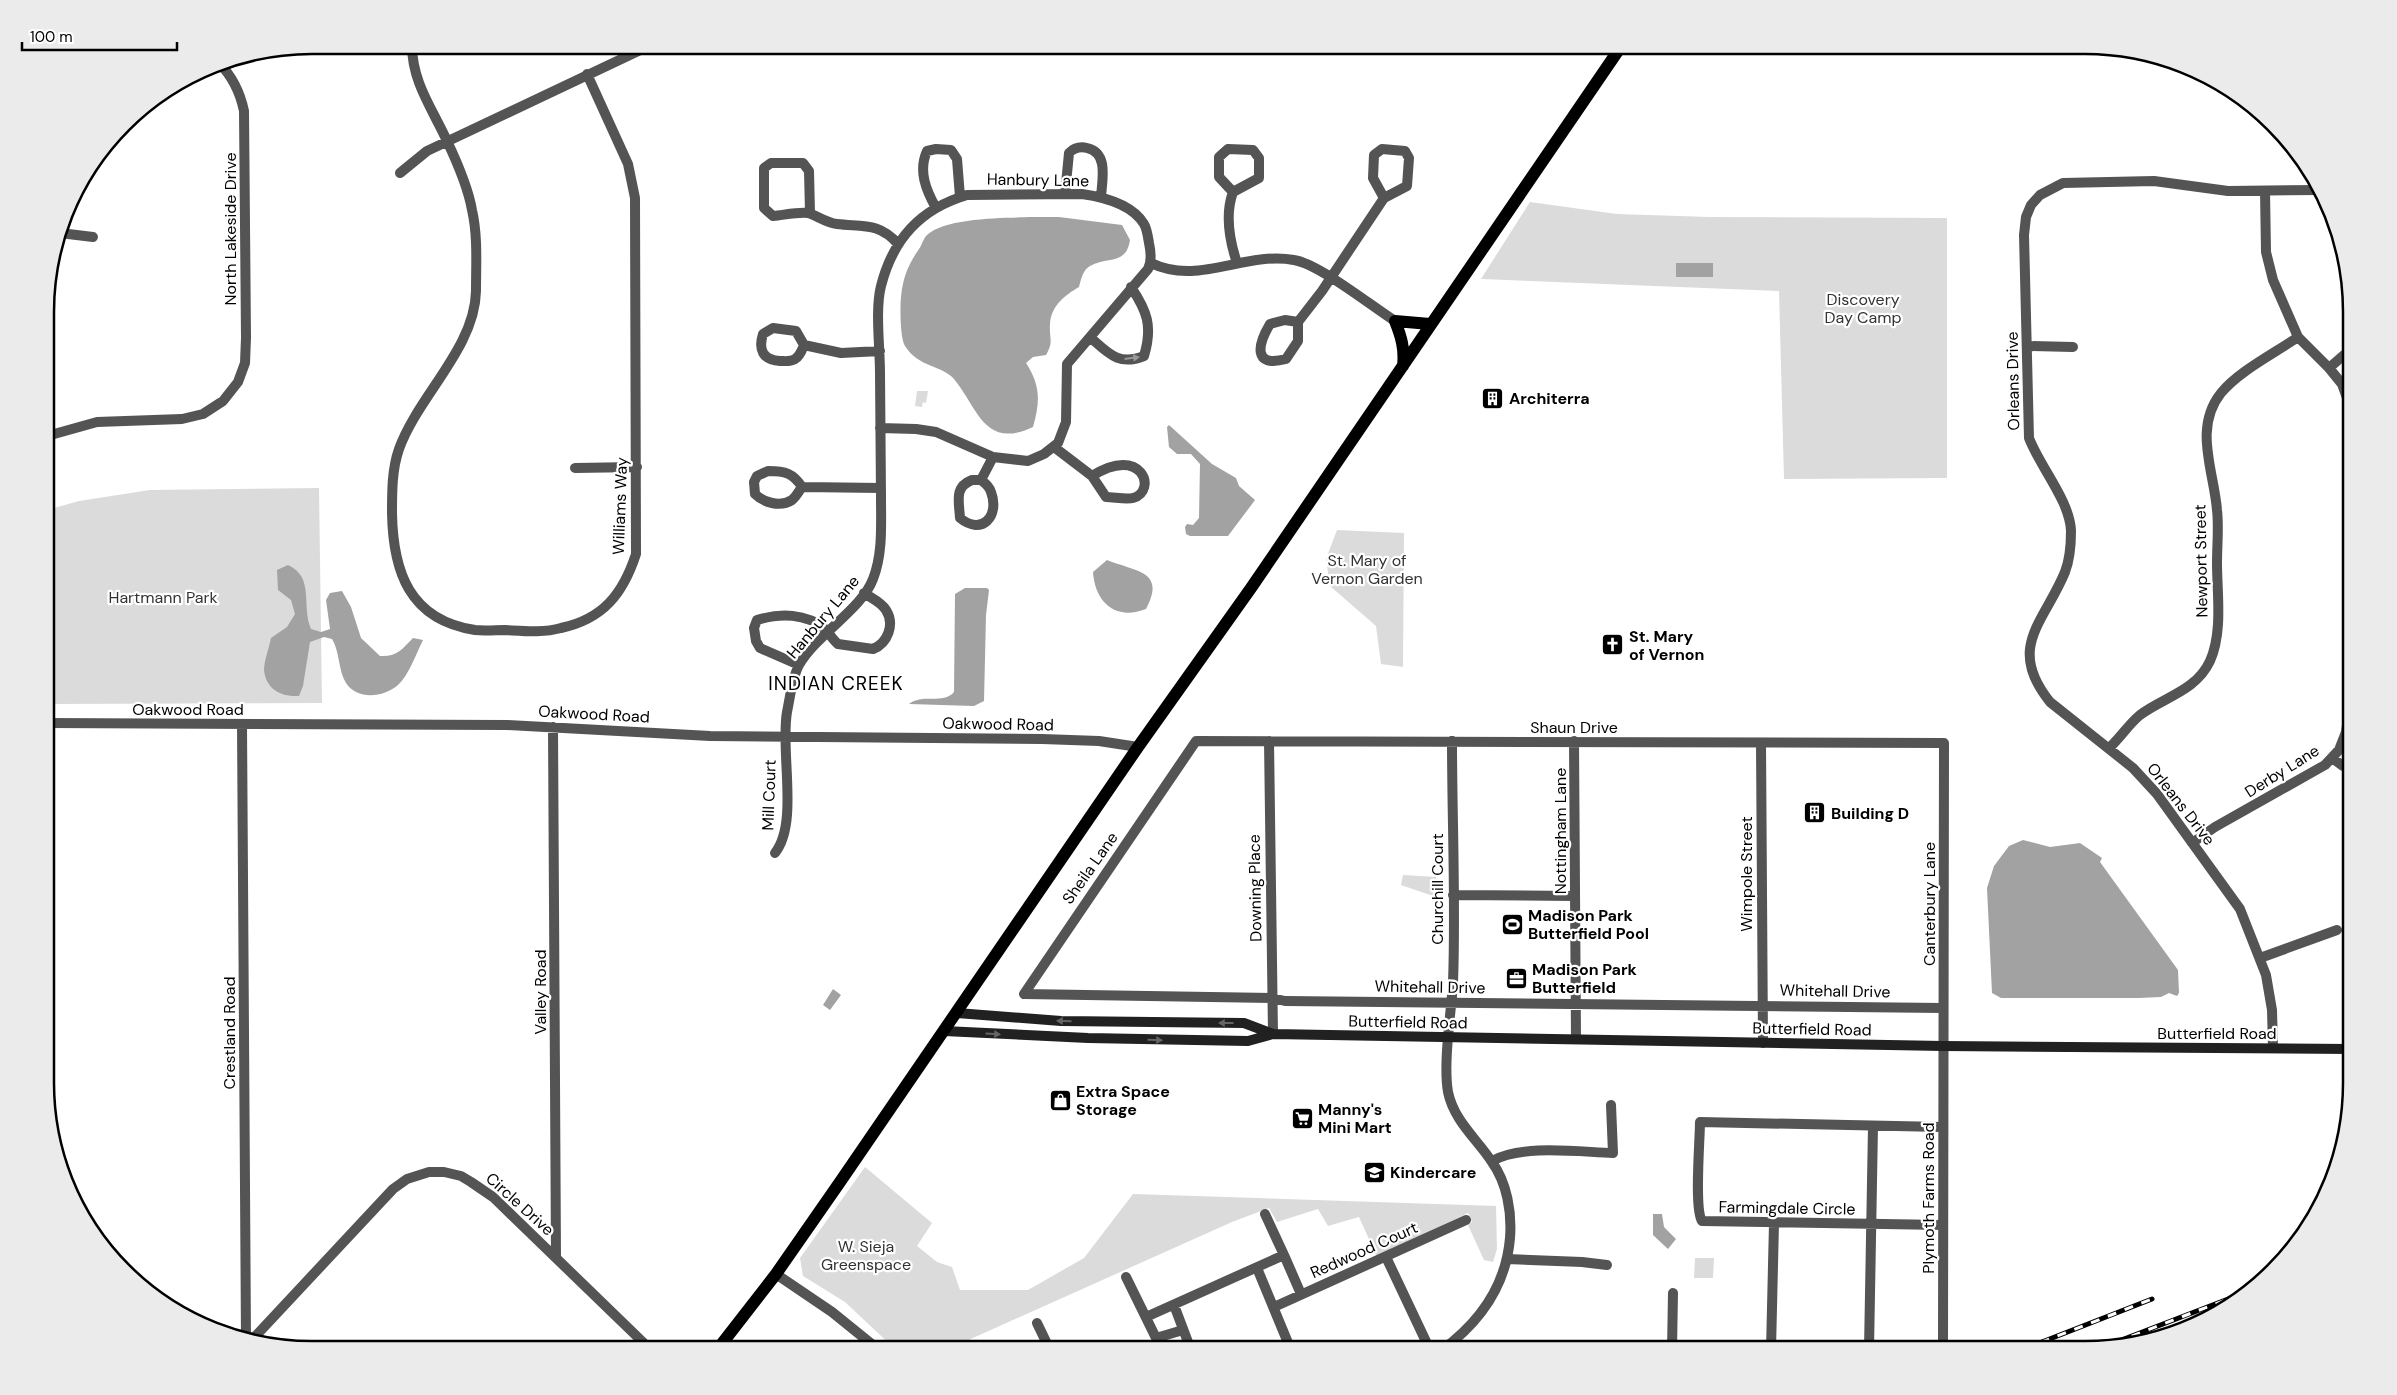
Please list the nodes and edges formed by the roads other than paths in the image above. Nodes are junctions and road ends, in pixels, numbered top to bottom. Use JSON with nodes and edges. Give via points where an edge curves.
{"nodes":[{"id":1,"x":413,"y":54,"type":"edge"},
{"id":2,"x":631,"y":54,"type":"edge"},
{"id":3,"x":1616,"y":54,"type":"edge"},
{"id":4,"x":224,"y":69,"type":"edge"},
{"id":5,"x":587,"y":74,"type":"junction"},
{"id":6,"x":448,"y":141,"type":"junction"},
{"id":7,"x":400,"y":173,"type":"dead end"},
{"id":8,"x":2313,"y":190,"type":"edge"},
{"id":9,"x":2265,"y":191,"type":"junction"},
{"id":10,"x":1232,"y":192,"type":"junction"},
{"id":11,"x":1065,"y":194,"type":"junction"},
{"id":12,"x":960,"y":197,"type":"junction"},
{"id":13,"x":1101,"y":197,"type":"junction"},
{"id":14,"x":1384,"y":198,"type":"junction"},
{"id":15,"x":936,"y":208,"type":"junction"},
{"id":16,"x":810,"y":213,"type":"junction"},
{"id":17,"x":66,"y":234,"type":"edge"},
{"id":18,"x":93,"y":238,"type":"dead end"},
{"id":19,"x":898,"y":244,"type":"junction"},
{"id":20,"x":1151,"y":263,"type":"junction"},
{"id":21,"x":1237,"y":263,"type":"junction"},
{"id":22,"x":1330,"y":278,"type":"junction"},
{"id":23,"x":1131,"y":287,"type":"junction"},
{"id":24,"x":1394,"y":320,"type":"junction"},
{"id":25,"x":1298,"y":322,"type":"junction"},
{"id":26,"x":1430,"y":324,"type":"junction"},
{"id":27,"x":1091,"y":338,"type":"junction"},
{"id":28,"x":2298,"y":338,"type":"junction"},
{"id":29,"x":804,"y":345,"type":"dead end"},
{"id":30,"x":2028,"y":346,"type":"junction"},
{"id":31,"x":2073,"y":347,"type":"dead end"},
{"id":32,"x":880,"y":351,"type":"junction"},
{"id":33,"x":2343,"y":356,"type":"edge"},
{"id":34,"x":1403,"y":366,"type":"junction"},
{"id":35,"x":2329,"y":368,"type":"junction"},
{"id":36,"x":2343,"y":387,"type":"edge"},
{"id":37,"x":880,"y":428,"type":"junction"},
{"id":38,"x":54,"y":434,"type":"edge"},
{"id":39,"x":1054,"y":447,"type":"junction"},
{"id":40,"x":993,"y":457,"type":"junction"},
{"id":41,"x":637,"y":467,"type":"junction"},
{"id":42,"x":575,"y":468,"type":"dead end"},
{"id":43,"x":1092,"y":476,"type":"junction"},
{"id":44,"x":981,"y":480,"type":"junction"},
{"id":45,"x":802,"y":487,"type":"junction"},
{"id":46,"x":881,"y":488,"type":"junction"},
{"id":47,"x":864,"y":593,"type":"junction"},
{"id":48,"x":827,"y":630,"type":"junction"},
{"id":49,"x":799,"y":666,"type":"junction"},
{"id":50,"x":54,"y":723,"type":"edge"},
{"id":51,"x":242,"y":724,"type":"junction"},
{"id":52,"x":553,"y":727,"type":"junction"},
{"id":53,"x":785,"y":736,"type":"junction"},
{"id":54,"x":2343,"y":740,"type":"edge"},
{"id":55,"x":1269,"y":741,"type":"junction"},
{"id":56,"x":1452,"y":741,"type":"junction"},
{"id":57,"x":1574,"y":742,"type":"junction"},
{"id":58,"x":1761,"y":742,"type":"junction"},
{"id":59,"x":1138,"y":747,"type":"junction"},
{"id":60,"x":2109,"y":748,"type":"junction"},
{"id":61,"x":1189,"y":752,"type":"joint"},
{"id":62,"x":2332,"y":758,"type":"junction"},
{"id":63,"x":1944,"y":763,"type":"joint"},
{"id":64,"x":2342,"y":766,"type":"dead end"},
{"id":65,"x":2192,"y":842,"type":"junction"},
{"id":66,"x":775,"y":853,"type":"dead end"},
{"id":67,"x":1453,"y":896,"type":"junction"},
{"id":68,"x":1575,"y":896,"type":"junction"},
{"id":69,"x":2337,"y":930,"type":"dead end"},
{"id":70,"x":2260,"y":958,"type":"junction"},
{"id":71,"x":1036,"y":993,"type":"joint"},
{"id":72,"x":1272,"y":998,"type":"junction"},
{"id":73,"x":1452,"y":1002,"type":"junction"},
{"id":74,"x":1576,"y":1004,"type":"junction"},
{"id":75,"x":1762,"y":1006,"type":"junction"},
{"id":76,"x":1944,"y":1008,"type":"junction"},
{"id":77,"x":957,"y":1013,"type":"junction"},
{"id":78,"x":944,"y":1030,"type":"junction"},
{"id":79,"x":1273,"y":1034,"type":"junction"},
{"id":80,"x":1449,"y":1038,"type":"junction"},
{"id":81,"x":1576,"y":1040,"type":"junction"},
{"id":82,"x":1763,"y":1043,"type":"junction"},
{"id":83,"x":1944,"y":1046,"type":"junction"},
{"id":84,"x":2273,"y":1048,"type":"junction"},
{"id":85,"x":2343,"y":1049,"type":"edge"},
{"id":86,"x":1611,"y":1105,"type":"dead end"},
{"id":87,"x":1873,"y":1126,"type":"junction"},
{"id":88,"x":1942,"y":1127,"type":"junction"},
{"id":89,"x":1492,"y":1160,"type":"junction"},
{"id":90,"x":1265,"y":1214,"type":"dead end"},
{"id":91,"x":1466,"y":1220,"type":"dead end"},
{"id":92,"x":1774,"y":1223,"type":"junction"},
{"id":93,"x":1871,"y":1225,"type":"junction"},
{"id":94,"x":1943,"y":1225,"type":"junction"},
{"id":95,"x":1284,"y":1254,"type":"junction"},
{"id":96,"x":1386,"y":1257,"type":"junction"},
{"id":97,"x":556,"y":1258,"type":"junction"},
{"id":98,"x":1507,"y":1259,"type":"junction"},
{"id":99,"x":1606,"y":1265,"type":"dead end"},
{"id":100,"x":1257,"y":1268,"type":"junction"},
{"id":101,"x":776,"y":1274,"type":"junction"},
{"id":102,"x":1126,"y":1277,"type":"dead end"},
{"id":103,"x":1673,"y":1293,"type":"dead end"},
{"id":104,"x":1301,"y":1294,"type":"junction"},
{"id":105,"x":1174,"y":1305,"type":"junction"},
{"id":106,"x":1274,"y":1307,"type":"junction"},
{"id":107,"x":1146,"y":1317,"type":"junction"},
{"id":108,"x":1037,"y":1323,"type":"dead end"},
{"id":109,"x":1183,"y":1330,"type":"junction"},
{"id":110,"x":246,"y":1332,"type":"edge"},
{"id":111,"x":257,"y":1335,"type":"edge"},
{"id":112,"x":642,"y":1341,"type":"edge"},
{"id":113,"x":724,"y":1341,"type":"edge"},
{"id":114,"x":868,"y":1341,"type":"edge"},
{"id":115,"x":1046,"y":1341,"type":"edge"},
{"id":116,"x":1188,"y":1341,"type":"edge"},
{"id":117,"x":1287,"y":1341,"type":"edge"},
{"id":118,"x":1426,"y":1341,"type":"edge"},
{"id":119,"x":1452,"y":1341,"type":"edge"},
{"id":120,"x":1672,"y":1341,"type":"edge"},
{"id":121,"x":1771,"y":1341,"type":"edge"},
{"id":122,"x":1869,"y":1341,"type":"edge"},
{"id":123,"x":1943,"y":1341,"type":"edge"}],
"edges":[{"from":1,"to":6,"type":"street","name":"Williams Way","via":[[421,91]]},
{"from":2,"to":5,"type":"street"},
{"from":3,"to":26,"type":"main road"},
{"from":4,"to":38,"type":"street","name":"North Lakeside Drive","via":[[240,93],[244,111],[245,363],[238,382],[214,408],[192,418],[98,422]]},
{"from":5,"to":6,"type":"street"},
{"from":5,"to":41,"type":"street","name":"Williams Way","via":[[622,147],[633,181]]},
{"from":6,"to":7,"type":"street","via":[[427,151]]},
{"from":6,"to":41,"type":"street","name":"Williams Way","via":[[472,209],[476,233],[476,295],[462,339],[415,415],[399,449],[393,473],[392,538],[395,559],[404,581],[428,610],[449,622],[475,630],[545,631],[580,623],[615,598],[630,573],[637,543]]},
{"from":8,"to":9,"type":"street","name":"Orleans Drive"},
{"from":9,"to":28,"type":"street","via":[[2268,265]]},
{"from":9,"to":30,"type":"street","name":"Orleans Drive","via":[[2210,189],[2154,181],[2080,181],[2050,188],[2031,205],[2026,217],[2024,285]]},
{"from":10,"to":10,"type":"street","via":[[1259,178],[1259,158],[1253,150],[1228,150],[1220,157],[1219,177]]},
{"from":10,"to":21,"type":"street","via":[[1229,214]]},
{"from":11,"to":12,"type":"street","name":"Hanbury Lane"},
{"from":11,"to":13,"type":"street","name":"Hanbury Lane"},
{"from":11,"to":13,"type":"street","via":[[1069,153],[1086,147],[1101,156]]},
{"from":12,"to":15,"type":"street","name":"Hanbury Lane"},
{"from":12,"to":15,"type":"street","via":[[957,158],[951,150],[927,151],[924,185]]},
{"from":13,"to":20,"type":"street","name":"Hanbury Lane","via":[[1132,212],[1144,224]]},
{"from":14,"to":14,"type":"street","via":[[1407,186],[1409,158],[1405,151],[1382,149],[1374,155],[1373,178]]},
{"from":14,"to":22,"type":"street"},
{"from":15,"to":19,"type":"street","name":"Hanbury Lane","via":[[909,228]]},
{"from":16,"to":16,"type":"street","via":[[809,171],[803,163],[771,163],[764,168],[764,208],[773,216]]},
{"from":16,"to":19,"type":"street","via":[[826,222],[877,228]]},
{"from":17,"to":18,"type":"street"},
{"from":19,"to":32,"type":"street","name":"Hanbury Lane","via":[[880,287]]},
{"from":20,"to":21,"type":"street","via":[[1197,271]]},
{"from":20,"to":23,"type":"street"},
{"from":21,"to":22,"type":"street","via":[[1292,259],[1307,263]]},
{"from":22,"to":24,"type":"street"},
{"from":22,"to":25,"type":"street"},
{"from":23,"to":27,"type":"street"},
{"from":27,"to":23,"type":"street","one_way":true,"via":[[1110,355],[1120,359],[1134,360],[1144,356],[1148,344],[1146,308]]},
{"from":24,"to":26,"type":"main road"},
{"from":24,"to":34,"type":"main road","via":[[1401,336]]},
{"from":25,"to":25,"type":"street","via":[[1285,320],[1270,324],[1260,341],[1262,357],[1269,361],[1286,359],[1298,341]]},
{"from":26,"to":34,"type":"main road"},
{"from":27,"to":39,"type":"street","via":[[1067,364],[1066,422]]},
{"from":28,"to":35,"type":"street"},
{"from":28,"to":60,"type":"street","name":"Newport Street","via":[[2221,393],[2207,425],[2206,444],[2217,510],[2217,624],[2210,661],[2192,685],[2141,715]]},
{"from":29,"to":32,"type":"street","via":[[841,354]]},
{"from":30,"to":31,"type":"street"},
{"from":30,"to":60,"type":"street","name":"Orleans Drive","via":[[2029,438],[2067,511],[2071,528],[2071,546],[2064,573],[2034,628],[2030,668],[2050,702]]},
{"from":32,"to":37,"type":"street","name":"Hanbury Lane"},
{"from":33,"to":35,"type":"street"},
{"from":34,"to":59,"type":"main road"},
{"from":35,"to":36,"type":"street"},
{"from":37,"to":40,"type":"street","via":[[936,432]]},
{"from":37,"to":46,"type":"street","name":"Hanbury Lane"},
{"from":39,"to":40,"type":"street","via":[[1028,461]]},
{"from":39,"to":43,"type":"street"},
{"from":40,"to":44,"type":"street"},
{"from":41,"to":42,"type":"street"},
{"from":43,"to":43,"type":"street","via":[[1106,497],[1134,498],[1142,492],[1145,482],[1142,471],[1133,466],[1112,466]]},
{"from":44,"to":44,"type":"street","via":[[964,483],[959,491],[960,518],[976,526],[986,523],[992,514],[992,494]]},
{"from":45,"to":45,"type":"street","via":[[785,471],[762,472],[754,482],[754,494],[767,503],[786,503],[793,500]]},
{"from":45,"to":46,"type":"street"},
{"from":46,"to":47,"type":"street","name":"Hanbury Lane","via":[[882,538],[873,580]]},
{"from":47,"to":48,"type":"street","name":"Hanbury Lane"},
{"from":47,"to":48,"type":"street","via":[[887,611],[889,634],[885,641],[873,649],[853,647],[838,644]]},
{"from":48,"to":49,"type":"street","name":"Hanbury Lane"},
{"from":48,"to":49,"type":"street","via":[[804,617],[776,614],[757,620],[754,628],[760,648]]},
{"from":49,"to":53,"type":"street","name":"Hanbury Lane"},
{"from":50,"to":51,"type":"street","name":"Oakwood Road"},
{"from":51,"to":52,"type":"street","name":"Oakwood Road"},
{"from":51,"to":110,"type":"street","name":"Crestland Road"},
{"from":52,"to":53,"type":"street","name":"Oakwood Road","via":[[710,736]]},
{"from":52,"to":97,"type":"street","name":"Valley Road"},
{"from":53,"to":59,"type":"street","name":"Oakwood Road","via":[[1042,739],[1099,741]]},
{"from":53,"to":66,"type":"street","name":"Mill Court","via":[[786,822],[784,838]]},
{"from":54,"to":62,"type":"street","name":"Derby Lane"},
{"from":55,"to":56,"type":"street","name":"Shaun Drive"},
{"from":55,"to":61,"type":"street","name":"Shaun Drive","via":[[1196,741]]},
{"from":55,"to":72,"type":"street","name":"Downing Place"},
{"from":56,"to":57,"type":"street","name":"Shaun Drive"},
{"from":56,"to":67,"type":"street","name":"Churchill Court"},
{"from":57,"to":58,"type":"street","name":"Shaun Drive"},
{"from":57,"to":68,"type":"street","name":"Nottingham Lane"},
{"from":58,"to":63,"type":"street","name":"Shaun Drive","via":[[1944,743]]},
{"from":58,"to":75,"type":"street","name":"Wimpole Street"},
{"from":59,"to":77,"type":"main road"},
{"from":60,"to":65,"type":"street","name":"Orleans Drive","via":[[2134,768],[2157,794]]},
{"from":61,"to":71,"type":"street","name":"Sheila Lane","via":[[1024,994]]},
{"from":62,"to":64,"type":"street"},
{"from":62,"to":65,"type":"street","name":"Derby Lane","via":[[2325,766]]},
{"from":63,"to":76,"type":"street","name":"Canterbury Lane"},
{"from":65,"to":70,"type":"street","name":"Orleans Drive","via":[[2240,909]]},
{"from":67,"to":68,"type":"street"},
{"from":67,"to":73,"type":"street","name":"Churchill Court"},
{"from":68,"to":74,"type":"street","name":"Nottingham Lane"},
{"from":69,"to":70,"type":"street"},
{"from":70,"to":84,"type":"street","name":"Orleans Drive","via":[[2272,1010]]},
{"from":71,"to":72,"type":"street","name":"Whitehall Drive"},
{"from":72,"to":73,"type":"street","name":"Whitehall Drive","via":[[1284,1001]]},
{"from":72,"to":79,"type":"street","name":"Downing Place"},
{"from":73,"to":74,"type":"street","name":"Whitehall Drive"},
{"from":73,"to":80,"type":"street","name":"Churchill Court"},
{"from":74,"to":75,"type":"street","name":"Whitehall Drive"},
{"from":74,"to":81,"type":"street","name":"Nottingham Lane"},
{"from":75,"to":76,"type":"street","name":"Whitehall Drive"},
{"from":75,"to":82,"type":"street","name":"Wimpole Street"},
{"from":76,"to":83,"type":"street","name":"Canterbury Lane"},
{"from":77,"to":78,"type":"main road"},
{"from":79,"to":77,"type":"main road","name":"Butterfield Road","one_way":true,"via":[[1244,1023],[1061,1021]]},
{"from":78,"to":79,"type":"main road","name":"Butterfield Road","one_way":true,"via":[[1088,1038],[1248,1041]]},
{"from":78,"to":101,"type":"main road"},
{"from":79,"to":80,"type":"main road","name":"Butterfield Road"},
{"from":80,"to":81,"type":"main road","name":"Butterfield Road"},
{"from":80,"to":89,"type":"street","name":"Churchill Court","via":[[1447,1082],[1451,1102],[1466,1130]]},
{"from":81,"to":82,"type":"main road","name":"Butterfield Road"},
{"from":82,"to":83,"type":"main road","name":"Butterfield Road"},
{"from":83,"to":84,"type":"main road","name":"Butterfield Road"},
{"from":83,"to":88,"type":"street","name":"Plymoth Farms Road"},
{"from":84,"to":85,"type":"main road","name":"Butterfield Road"},
{"from":86,"to":89,"type":"street","via":[[1612,1153],[1527,1152]]},
{"from":87,"to":88,"type":"street","name":"Farmingdale Circle"},
{"from":87,"to":92,"type":"street","name":"Farmingdale Circle","via":[[1700,1122],[1699,1203],[1702,1221]]},
{"from":87,"to":93,"type":"street"},
{"from":88,"to":94,"type":"street","name":"Plymoth Farms Road"},
{"from":89,"to":98,"type":"street","name":"Churchill Court","via":[[1506,1191],[1511,1223]]},
{"from":90,"to":95,"type":"street"},
{"from":91,"to":96,"type":"street","name":"Redwood Court"},
{"from":92,"to":93,"type":"street","name":"Farmingdale Circle"},
{"from":92,"to":121,"type":"street"},
{"from":93,"to":94,"type":"street","name":"Farmingdale Circle"},
{"from":93,"to":122,"type":"street"},
{"from":94,"to":123,"type":"street","name":"Plymoth Farms Road"},
{"from":95,"to":100,"type":"street"},
{"from":95,"to":104,"type":"street"},
{"from":96,"to":104,"type":"street","name":"Redwood Court"},
{"from":96,"to":118,"type":"street"},
{"from":97,"to":111,"type":"street","name":"Circle Drive","via":[[493,1197],[472,1182],[444,1172],[419,1174],[393,1189]]},
{"from":97,"to":112,"type":"street","name":"Circle Drive"},
{"from":98,"to":99,"type":"street"},
{"from":98,"to":119,"type":"street","name":"Churchill Court","via":[[1489,1304]]},
{"from":100,"to":105,"type":"street"},
{"from":100,"to":106,"type":"street"},
{"from":101,"to":113,"type":"main road"},
{"from":101,"to":114,"type":"street"},
{"from":102,"to":107,"type":"street"},
{"from":103,"to":120,"type":"street"},
{"from":104,"to":106,"type":"street","name":"Redwood Court"},
{"from":105,"to":107,"type":"street"},
{"from":105,"to":109,"type":"street"},
{"from":106,"to":117,"type":"street"},
{"from":107,"to":109,"type":"street","via":[[1156,1338]]},
{"from":108,"to":115,"type":"street"},
{"from":109,"to":116,"type":"street"}]}
